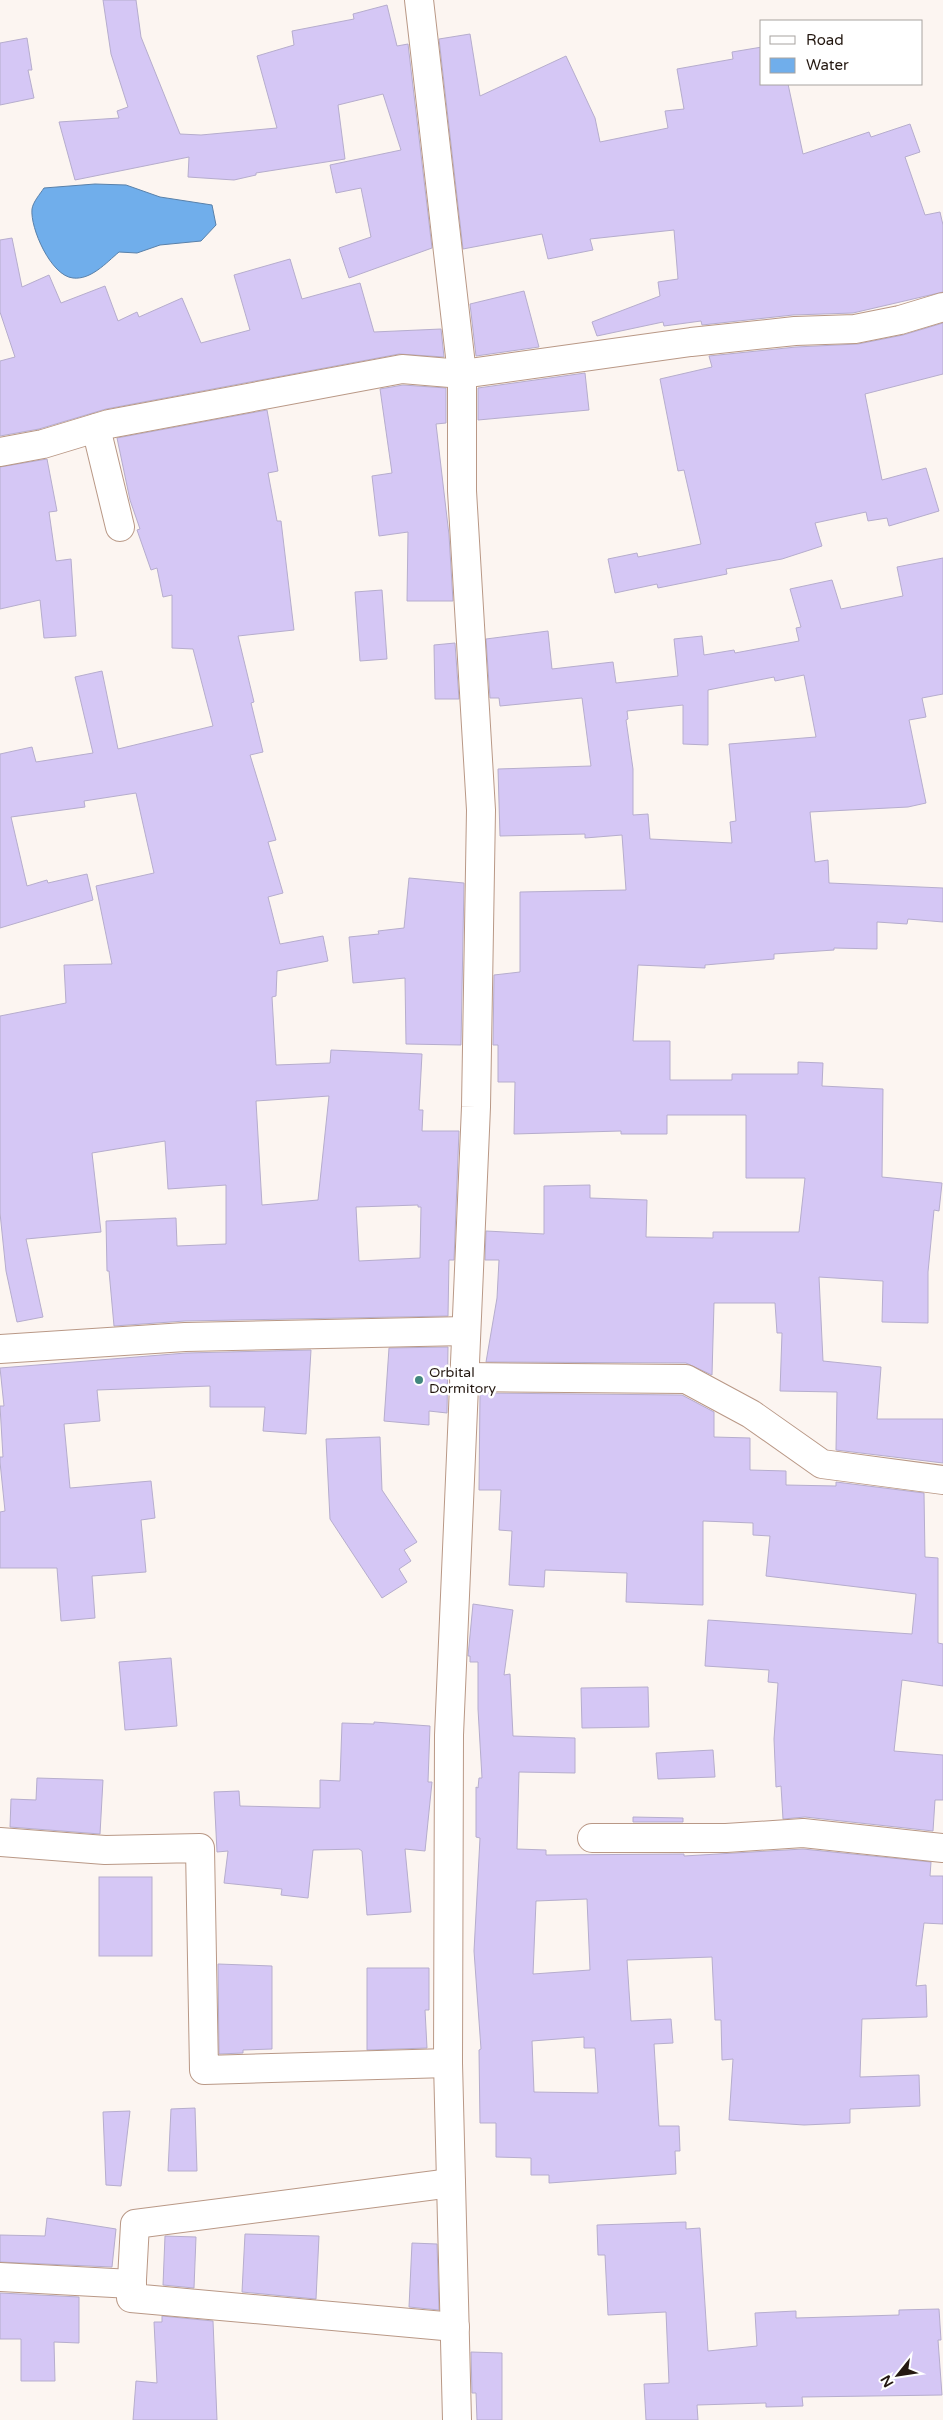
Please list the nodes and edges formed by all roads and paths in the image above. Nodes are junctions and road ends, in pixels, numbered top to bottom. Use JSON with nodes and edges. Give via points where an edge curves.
{"nodes":[{"id":1,"x":419,"y":0,"type":"edge"},
{"id":2,"x":943,"y":308,"type":"edge"},
{"id":3,"x":462,"y":374,"type":"junction"},
{"id":4,"x":96,"y":428,"type":"junction"},
{"id":5,"x":0,"y":452,"type":"edge"},
{"id":6,"x":120,"y":527,"type":"dead end"},
{"id":7,"x":466,"y":1331,"type":"junction"},
{"id":8,"x":0,"y":1349,"type":"edge"},
{"id":9,"x":464,"y":1377,"type":"junction"},
{"id":10,"x":943,"y":1480,"type":"edge"},
{"id":11,"x":592,"y":1838,"type":"dead end"},
{"id":12,"x":0,"y":1842,"type":"edge"},
{"id":13,"x":943,"y":1848,"type":"edge"},
{"id":14,"x":448,"y":2063,"type":"junction"},
{"id":15,"x":451,"y":2183,"type":"junction"},
{"id":16,"x":0,"y":2277,"type":"edge"},
{"id":17,"x":132,"y":2284,"type":"junction"},
{"id":18,"x":455,"y":2327,"type":"junction"},
{"id":19,"x":457,"y":2420,"type":"edge"}],
"edges":[{"from":1,"to":3,"type":"street"},
{"from":2,"to":3,"type":"street","via":[[855,328],[795,330],[700,341]]},
{"from":3,"to":4,"type":"street","via":[[402,370]]},
{"from":3,"to":7,"type":"street","via":[[462,491],[481,810],[476,1107]]},
{"from":4,"to":5,"type":"street","via":[[43,444]]},
{"from":4,"to":6,"type":"street"},
{"from":7,"to":8,"type":"street","via":[[185,1337]]},
{"from":7,"to":9,"type":"street"},
{"from":9,"to":10,"type":"street","via":[[686,1379],[752,1414],[822,1464]]},
{"from":9,"to":14,"type":"street","via":[[448,1735]]},
{"from":11,"to":13,"type":"street","via":[[726,1838],[803,1833]]},
{"from":12,"to":14,"type":"street","via":[[105,1850],[200,1848],[204,2070]]},
{"from":14,"to":15,"type":"street"},
{"from":15,"to":17,"type":"street","via":[[135,2224]]},
{"from":15,"to":18,"type":"street"},
{"from":16,"to":17,"type":"street"},
{"from":17,"to":18,"type":"street","via":[[131,2298]]},
{"from":18,"to":19,"type":"street"}]}
